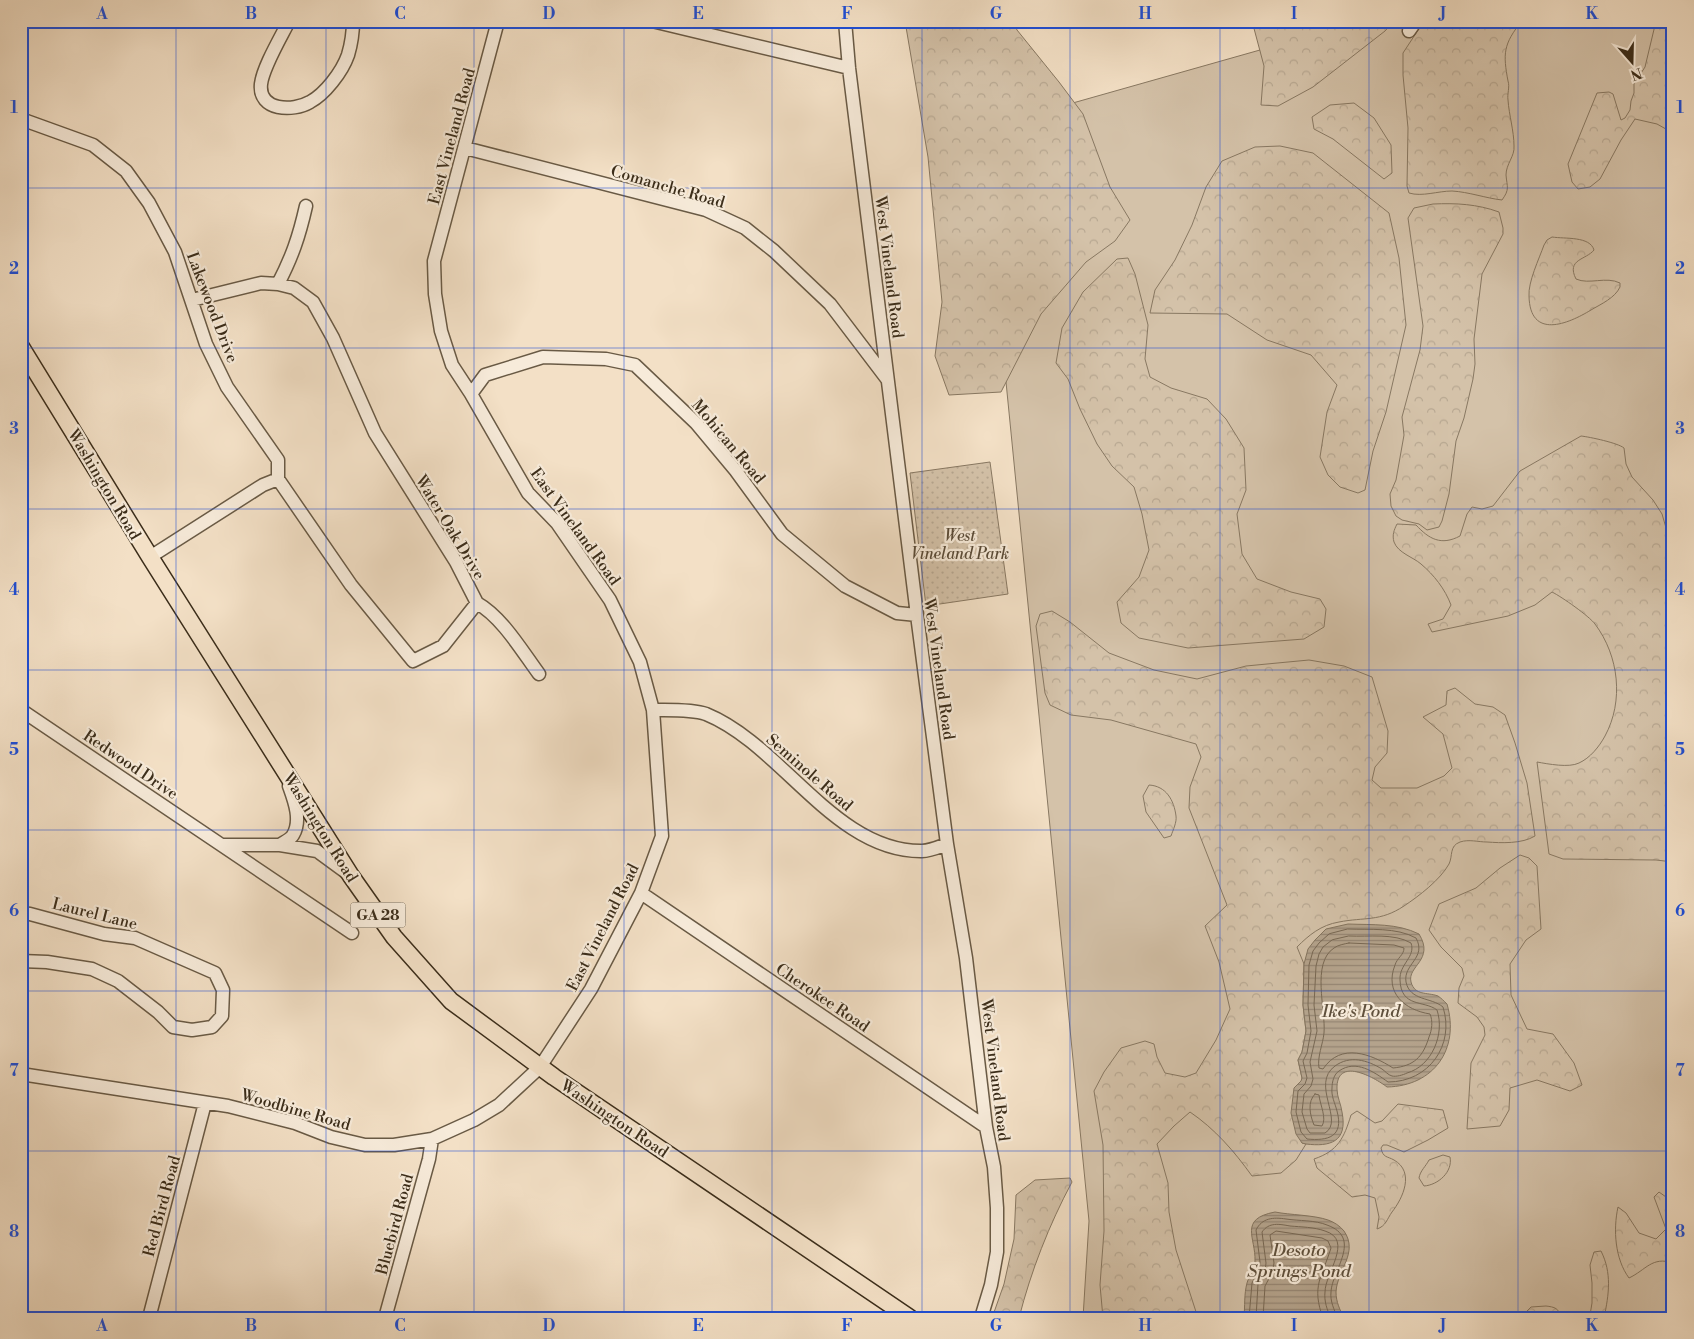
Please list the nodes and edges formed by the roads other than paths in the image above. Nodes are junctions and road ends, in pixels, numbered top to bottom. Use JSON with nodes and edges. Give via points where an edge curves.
{"nodes":[{"id":1,"x":289,"y":21,"type":"edge"},
{"id":2,"x":353,"y":21,"type":"edge"},
{"id":3,"x":498,"y":21,"type":"edge"},
{"id":4,"x":652,"y":21,"type":"edge"},
{"id":5,"x":845,"y":21,"type":"edge"},
{"id":6,"x":849,"y":68,"type":"junction"},
{"id":7,"x":21,"y":119,"type":"edge"},
{"id":8,"x":465,"y":148,"type":"junction"},
{"id":9,"x":306,"y":206,"type":"dead end"},
{"id":10,"x":278,"y":284,"type":"junction"},
{"id":11,"x":192,"y":300,"type":"junction"},
{"id":12,"x":21,"y":347,"type":"edge"},
{"id":13,"x":887,"y":380,"type":"junction"},
{"id":14,"x":471,"y":394,"type":"junction"},
{"id":15,"x":278,"y":479,"type":"junction"},
{"id":16,"x":150,"y":557,"type":"junction"},
{"id":17,"x":477,"y":603,"type":"junction"},
{"id":18,"x":917,"y":615,"type":"junction"},
{"id":19,"x":539,"y":674,"type":"dead end"},
{"id":20,"x":21,"y":710,"type":"edge"},
{"id":21,"x":653,"y":710,"type":"junction"},
{"id":22,"x":282,"y":766,"type":"junction"},
{"id":23,"x":222,"y":844,"type":"junction"},
{"id":24,"x":947,"y":844,"type":"junction"},
{"id":25,"x":280,"y":845,"type":"junction"},
{"id":26,"x":351,"y":876,"type":"junction"},
{"id":27,"x":641,"y":893,"type":"junction"},
{"id":28,"x":21,"y":913,"type":"edge"},
{"id":29,"x":352,"y":933,"type":"dead end"},
{"id":30,"x":21,"y":961,"type":"edge"},
{"id":31,"x":540,"y":1067,"type":"junction"},
{"id":32,"x":21,"y":1074,"type":"edge"},
{"id":33,"x":205,"y":1103,"type":"junction"},
{"id":34,"x":986,"y":1127,"type":"junction"},
{"id":35,"x":432,"y":1139,"type":"junction"},
{"id":36,"x":149,"y":1318,"type":"edge"},
{"id":37,"x":385,"y":1318,"type":"edge"},
{"id":38,"x":910,"y":1318,"type":"edge"},
{"id":39,"x":981,"y":1318,"type":"edge"}],
"edges":[{"from":1,"to":2,"type":"street","via":[[270,57],[261,84],[264,98],[273,106],[287,109],[310,103],[337,74],[348,55]]},
{"from":3,"to":8,"type":"street","name":"East Vineland Road"},
{"from":4,"to":6,"type":"street"},
{"from":5,"to":6,"type":"street","name":"West Vineland Road"},
{"from":6,"to":13,"type":"street","name":"West Vineland Road"},
{"from":7,"to":11,"type":"street","name":"Lakewood Drive","via":[[93,145],[126,171],[149,203],[175,252]]},
{"from":8,"to":13,"type":"street","name":"Comanche Road","via":[[706,210],[745,228],[774,250],[830,304]]},
{"from":8,"to":14,"type":"street","name":"East Vineland Road","via":[[434,261],[434,277],[441,332],[452,365]]},
{"from":9,"to":10,"type":"street","via":[[291,258]]},
{"from":10,"to":11,"type":"street","name":"Water Oak Drive","via":[[261,283]]},
{"from":10,"to":17,"type":"street","name":"Water Oak Drive","via":[[294,288],[313,302],[333,338],[375,433],[456,562]]},
{"from":11,"to":15,"type":"street","name":"Lakewood Drive","via":[[206,344],[227,387],[278,460]]},
{"from":12,"to":16,"type":"main road","name":"Washington Road","number":"GA 28"},
{"from":13,"to":18,"type":"street","name":"West Vineland Road"},
{"from":14,"to":18,"type":"street","name":"Mohican Road","via":[[485,375],[543,357],[606,359],[635,365],[696,423],[782,534],[845,586],[897,613]]},
{"from":14,"to":21,"type":"street","name":"East Vineland Road","via":[[528,493],[557,523],[610,600],[640,662]]},
{"from":15,"to":16,"type":"street","via":[[263,485]]},
{"from":15,"to":17,"type":"street","name":"Water Oak Drive","via":[[351,585],[414,661],[443,646]]},
{"from":16,"to":22,"type":"main road","name":"Washington Road","number":"GA 28"},
{"from":17,"to":19,"type":"street","via":[[488,609]]},
{"from":18,"to":24,"type":"street","name":"West Vineland Road"},
{"from":20,"to":23,"type":"street","name":"Redwood Drive"},
{"from":21,"to":24,"type":"street","name":"Seminole Road","via":[[704,713],[727,725],[765,752],[843,822],[876,843],[924,852]]},
{"from":21,"to":27,"type":"street","name":"East Vineland Road","via":[[662,836]]},
{"from":22,"to":25,"type":"street","via":[[295,801],[297,821],[293,836]]},
{"from":22,"to":26,"type":"main road","name":"Washington Road","number":"GA 28"},
{"from":23,"to":25,"type":"street"},
{"from":23,"to":29,"type":"street","name":"Redwood Drive"},
{"from":24,"to":34,"type":"street","name":"West Vineland Road","via":[[966,958]]},
{"from":25,"to":26,"type":"street","via":[[317,851]]},
{"from":26,"to":31,"type":"main road","name":"Washington Road","number":"GA 28","via":[[394,937],[451,1001]]},
{"from":27,"to":31,"type":"street","name":"East Vineland Road","via":[[591,989]]},
{"from":27,"to":34,"type":"street","name":"Cherokee Road"},
{"from":28,"to":30,"type":"street","name":"Laurel Lane","via":[[104,934],[135,938],[215,973],[223,990],[222,1016],[212,1027],[192,1030],[173,1027],[118,981],[92,969]]},
{"from":31,"to":35,"type":"street","name":"Woodbine Road","via":[[499,1105]]},
{"from":31,"to":38,"type":"main road","name":"Washington Road","number":"GA 28"},
{"from":32,"to":33,"type":"street","name":"Woodbine Road"},
{"from":33,"to":35,"type":"street","name":"Woodbine Road","via":[[260,1113],[365,1145],[394,1145]]},
{"from":33,"to":36,"type":"street","name":"Red Bird Road"},
{"from":34,"to":39,"type":"street","name":"West Vineland Road","via":[[998,1208],[997,1252]]},
{"from":35,"to":37,"type":"street","name":"Bluebird Road"}]}
